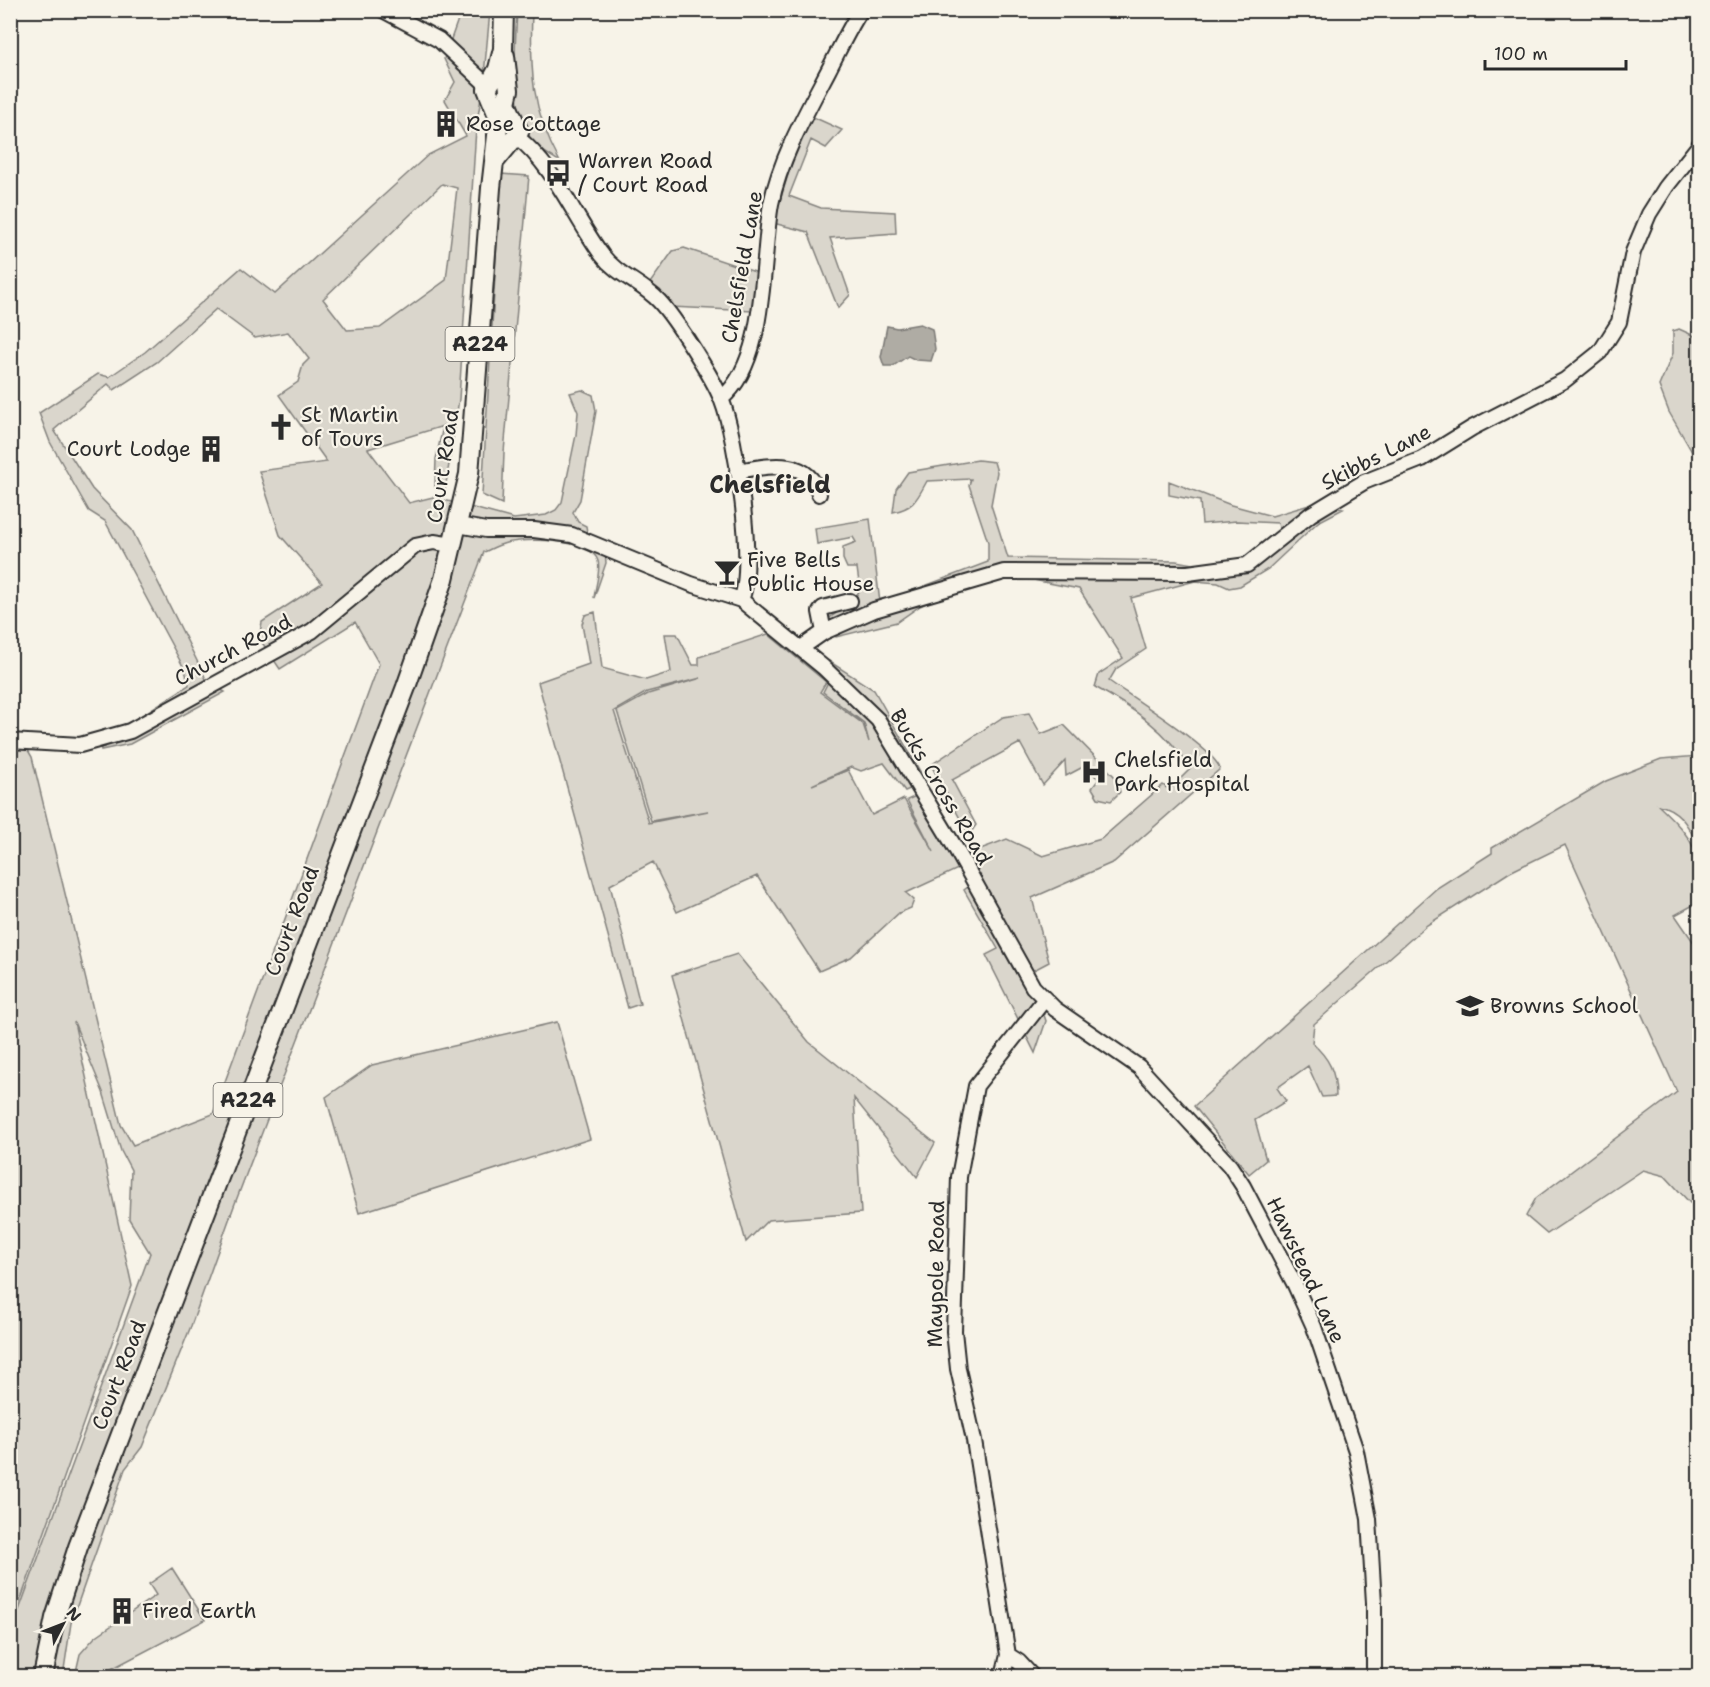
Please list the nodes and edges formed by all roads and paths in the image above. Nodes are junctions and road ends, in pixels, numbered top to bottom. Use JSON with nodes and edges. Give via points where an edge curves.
{"nodes":[{"id":1,"x":383,"y":10,"type":"edge"},
{"id":2,"x":504,"y":10,"type":"edge"},
{"id":3,"x":861,"y":10,"type":"edge"},
{"id":4,"x":497,"y":88,"type":"junction"},
{"id":5,"x":508,"y":132,"type":"junction"},
{"id":6,"x":1700,"y":144,"type":"edge"},
{"id":7,"x":721,"y":399,"type":"junction"},
{"id":8,"x":737,"y":471,"type":"junction"},
{"id":9,"x":819,"y":494,"type":"dead end"},
{"id":10,"x":458,"y":525,"type":"junction"},
{"id":11,"x":453,"y":544,"type":"junction"},
{"id":12,"x":741,"y":600,"type":"junction"},
{"id":13,"x":850,"y":601,"type":"dead end"},
{"id":14,"x":824,"y":632,"type":"junction"},
{"id":15,"x":801,"y":648,"type":"junction"},
{"id":16,"x":10,"y":741,"type":"edge"},
{"id":17,"x":1044,"y":1000,"type":"junction"},
{"id":18,"x":1008,"y":1655,"type":"junction"},
{"id":19,"x":43,"y":1677,"type":"edge"},
{"id":20,"x":1003,"y":1677,"type":"edge"},
{"id":21,"x":1032,"y":1677,"type":"edge"},
{"id":22,"x":1374,"y":1677,"type":"edge"}],
"edges":[{"from":1,"to":4,"type":"street","via":[[439,40],[473,75]]},
{"from":2,"to":4,"type":"main road","name":"Court Road","number":"A224","via":[[502,49],[507,64]]},
{"from":3,"to":7,"type":"street","name":"Chelsfield Lane","via":[[801,120],[771,203],[751,348],[732,388]]},
{"from":4,"to":5,"type":"main road","name":"Court Road","number":"A224","via":[[508,108]]},
{"from":5,"to":7,"type":"street","via":[[532,150],[604,258],[666,310]]},
{"from":5,"to":10,"type":"main road","name":"Court Road","number":"A224","via":[[491,182],[473,440]]},
{"from":6,"to":14,"type":"street","name":"Skibbs Lane","via":[[1649,214],[1633,252],[1619,322],[1600,352],[1565,381],[1472,428],[1422,459],[1364,482],[1311,514],[1247,565],[1188,573],[1004,572],[874,610]]},
{"from":7,"to":8,"type":"street"},
{"from":8,"to":9,"type":"street","via":[[793,467],[811,478]]},
{"from":8,"to":12,"type":"street","via":[[745,550]]},
{"from":10,"to":11,"type":"main road","name":"Court Road","number":"A224"},
{"from":10,"to":12,"type":"street","via":[[572,535],[691,584]]},
{"from":11,"to":16,"type":"street","name":"Church Road","via":[[415,546],[312,631],[130,731],[80,746]]},
{"from":11,"to":19,"type":"main road","name":"Court Road","number":"A224","via":[[406,687],[78,1547],[55,1618]]},
{"from":12,"to":15,"type":"street","name":"Bucks Cross Road"},
{"from":13,"to":14,"type":"street","via":[[823,608],[820,612]]},
{"from":14,"to":15,"type":"street","name":"Skibbs Lane"},
{"from":15,"to":17,"type":"street","name":"Bucks Cross Road","via":[[882,725],[1024,973]]},
{"from":17,"to":18,"type":"street","name":"Maypole Road","via":[[976,1086],[958,1177],[954,1331]]},
{"from":17,"to":22,"type":"street","name":"Hawstead Lane","via":[[1139,1067],[1230,1166],[1295,1285],[1314,1327],[1356,1452],[1369,1520]]},
{"from":18,"to":20,"type":"street","name":"Maypole Road"},
{"from":18,"to":21,"type":"street"}]}
